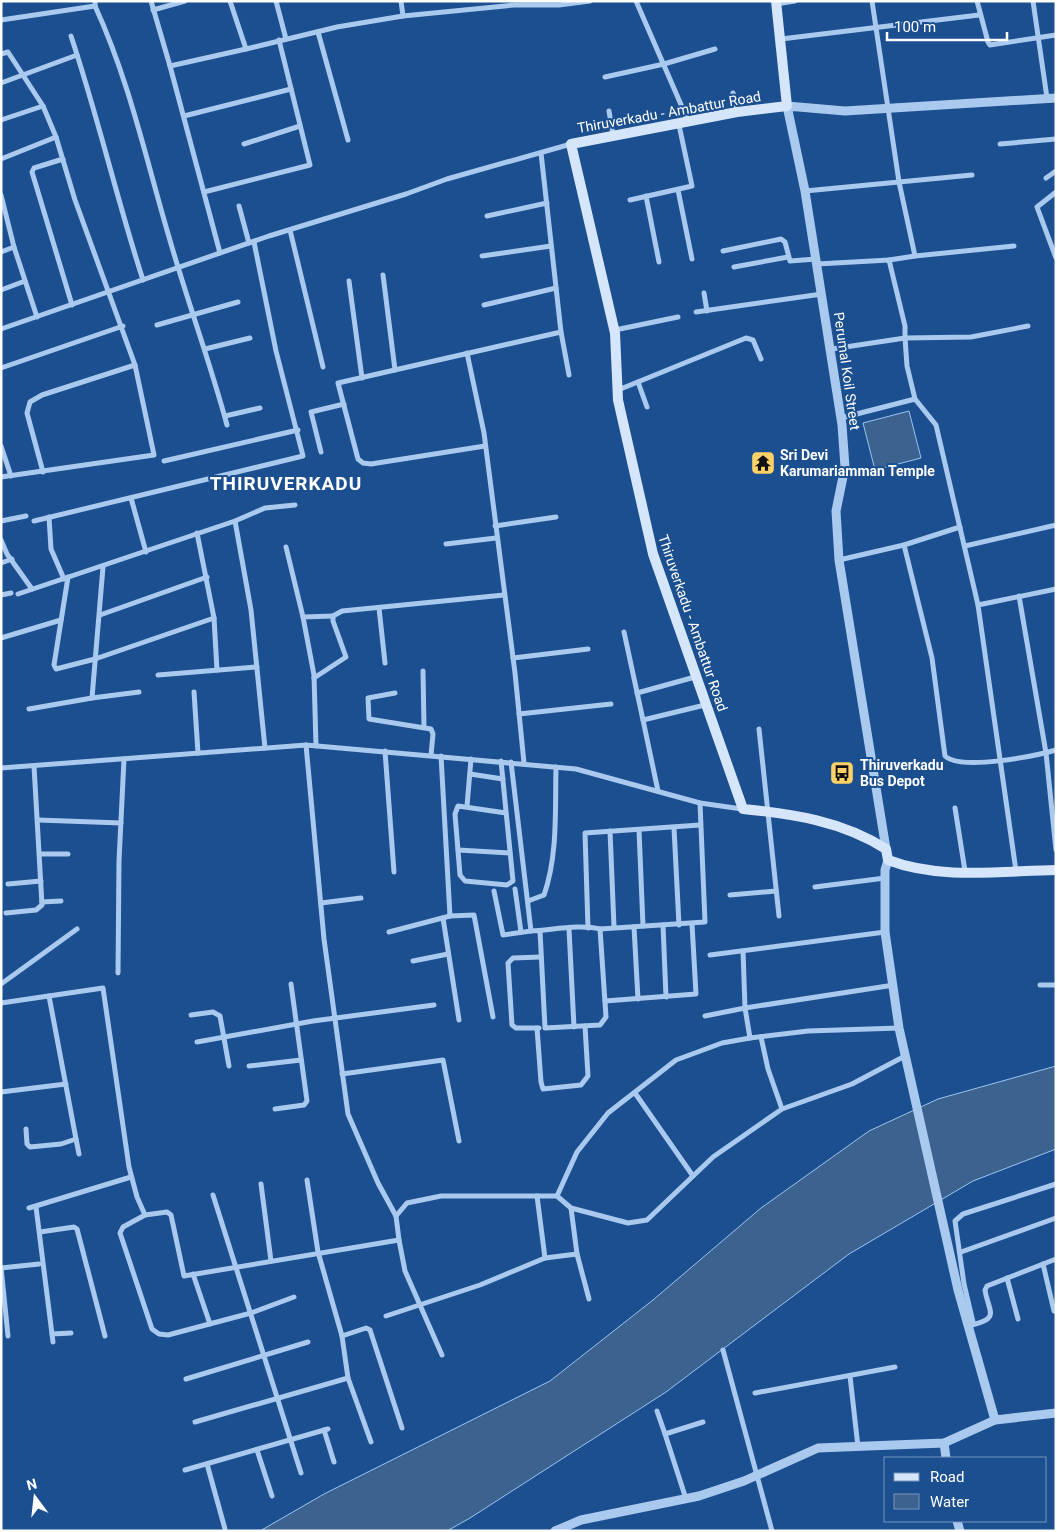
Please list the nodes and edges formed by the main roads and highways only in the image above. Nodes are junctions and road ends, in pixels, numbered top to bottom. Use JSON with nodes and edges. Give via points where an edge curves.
{"nodes":[{"id":1,"x":776,"y":2,"type":"edge"},
{"id":2,"x":1056,"y":870,"type":"edge"}],
"edges":[{"from":1,"to":2,"type":"main road","name":"Thiruverkadu - Ambattur Road","via":[[787,106],[738,112],[571,144],[615,330],[618,390],[653,554],[743,809],[807,816],[870,839],[886,849],[888,860],[906,866],[964,871]]}]}
